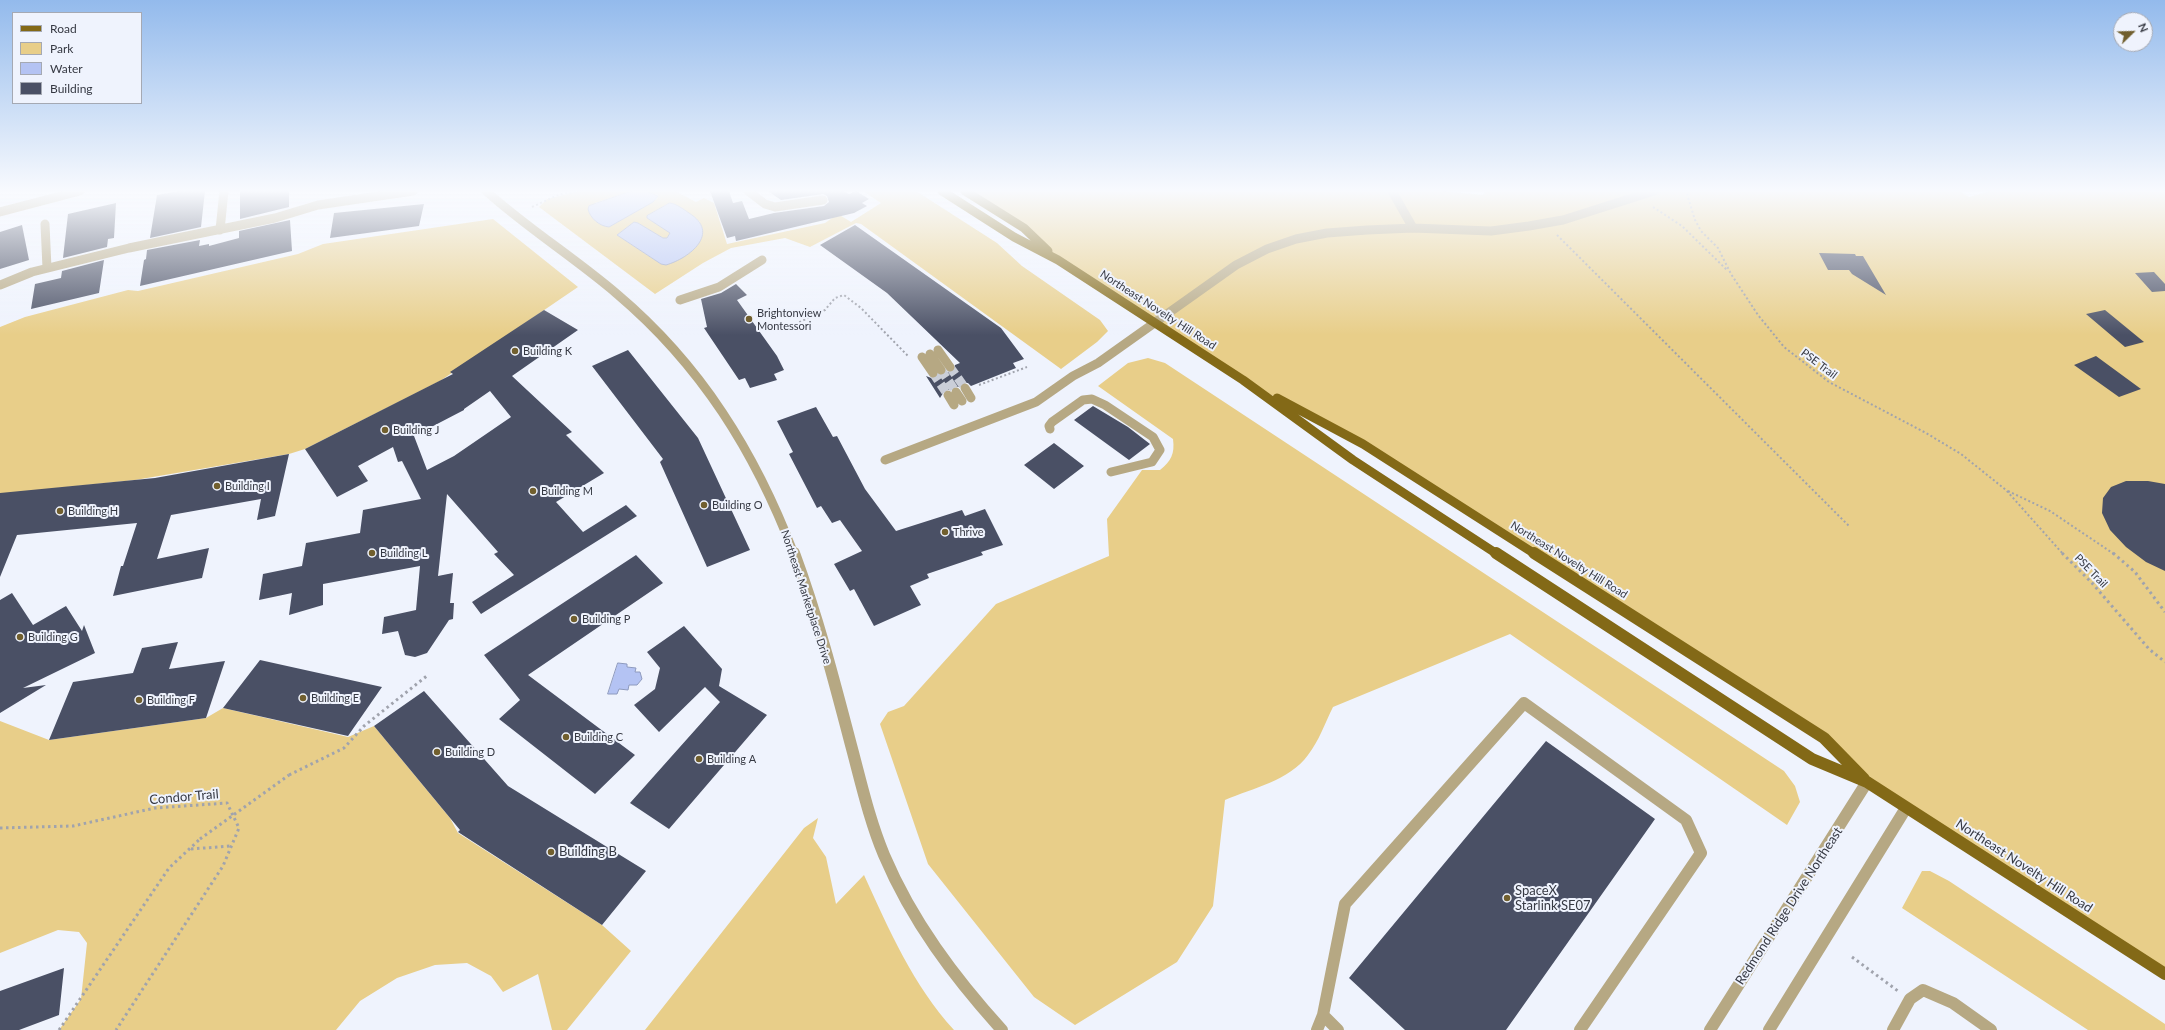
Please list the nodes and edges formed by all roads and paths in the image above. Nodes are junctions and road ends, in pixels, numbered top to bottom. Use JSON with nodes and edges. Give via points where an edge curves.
{"nodes":[{"id":1,"x":46,"y":239,"type":"edge"},
{"id":2,"x":174,"y":239,"type":"edge"},
{"id":3,"x":548,"y":239,"type":"edge"},
{"id":4,"x":1018,"y":239,"type":"edge"},
{"id":5,"x":1036,"y":239,"type":"edge"},
{"id":6,"x":1296,"y":239,"type":"edge"},
{"id":7,"x":1561,"y":239,"type":"edge"},
{"id":8,"x":1695,"y":239,"type":"edge"},
{"id":9,"x":1709,"y":239,"type":"edge"},
{"id":10,"x":762,"y":260,"type":"dead end"},
{"id":11,"x":1058,"y":260,"type":"junction"},
{"id":12,"x":47,"y":268,"type":"junction"},
{"id":13,"x":1731,"y":274,"type":"junction"},
{"id":14,"x":0,"y":285,"type":"edge"},
{"id":15,"x":680,"y":300,"type":"dead end"},
{"id":16,"x":1155,"y":324,"type":"junction"},
{"id":17,"x":783,"y":330,"type":"dead end"},
{"id":18,"x":912,"y":360,"type":"dead end"},
{"id":19,"x":1027,"y":367,"type":"dead end"},
{"id":20,"x":941,"y":370,"type":"joint"},
{"id":21,"x":1243,"y":380,"type":"junction"},
{"id":22,"x":960,"y":396,"type":"dead end"},
{"id":23,"x":1050,"y":429,"type":"dead end"},
{"id":24,"x":885,"y":460,"type":"dead end"},
{"id":25,"x":1111,"y":472,"type":"dead end"},
{"id":26,"x":2006,"y":490,"type":"junction"},
{"id":27,"x":1849,"y":526,"type":"dead end"},
{"id":28,"x":2165,"y":612,"type":"edge"},
{"id":29,"x":2165,"y":662,"type":"edge"},
{"id":30,"x":428,"y":675,"type":"dead end"},
{"id":31,"x":1867,"y":782,"type":"junction"},
{"id":32,"x":1906,"y":808,"type":"junction"},
{"id":33,"x":0,"y":828,"type":"edge"},
{"id":34,"x":231,"y":846,"type":"junction"},
{"id":35,"x":190,"y":849,"type":"junction"},
{"id":36,"x":1852,"y":957,"type":"dead end"},
{"id":37,"x":2165,"y":974,"type":"edge"},
{"id":38,"x":1910,"y":999,"type":"junction"},
{"id":39,"x":1323,"y":1016,"type":"junction"},
{"id":40,"x":59,"y":1030,"type":"edge"},
{"id":41,"x":116,"y":1030,"type":"edge"},
{"id":42,"x":1002,"y":1030,"type":"edge"},
{"id":43,"x":1317,"y":1030,"type":"edge"},
{"id":44,"x":1338,"y":1030,"type":"edge"},
{"id":45,"x":1580,"y":1030,"type":"edge"},
{"id":46,"x":1710,"y":1030,"type":"edge"},
{"id":47,"x":1769,"y":1030,"type":"edge"},
{"id":48,"x":1893,"y":1030,"type":"edge"},
{"id":49,"x":1991,"y":1030,"type":"edge"}],
"edges":[{"from":1,"to":12,"type":"street"},
{"from":2,"to":12,"type":"street"},
{"from":3,"to":42,"type":"street","name":"Northeast Marketplace Drive","via":[[647,320],[693,371],[730,422],[753,461],[799,571],[884,854],[919,924],[952,974]]},
{"from":4,"to":11,"type":"main road","name":"Northeast Novelty Hill Road"},
{"from":5,"to":11,"type":"main road","name":"Northeast Novelty Hill Road"},
{"from":6,"to":16,"type":"street","via":[[1267,249],[1236,265]]},
{"from":7,"to":27,"type":"path"},
{"from":8,"to":13,"type":"path"},
{"from":9,"to":13,"type":"path","name":"PSE Trail","via":[[1718,248]]},
{"from":10,"to":15,"type":"street","via":[[737,274],[730,281],[707,292]]},
{"from":11,"to":16,"type":"main road","name":"Northeast Novelty Hill Road"},
{"from":12,"to":14,"type":"street","via":[[12,278]]},
{"from":13,"to":26,"type":"path","name":"PSE Trail","via":[[1758,315],[1784,347],[1829,382],[1961,454]]},
{"from":16,"to":21,"type":"main road","name":"Northeast Novelty Hill Road"},
{"from":16,"to":24,"type":"street","via":[[1025,408]]},
{"from":17,"to":18,"type":"path","via":[[825,310],[835,298],[844,295],[861,308]]},
{"from":19,"to":22,"type":"path"},
{"from":20,"to":20,"type":"street","via":[[930,353]]},
{"from":21,"to":31,"type":"main road","name":"Northeast Novelty Hill Road","via":[[1360,464],[1806,754]]},
{"from":21,"to":31,"type":"main road","name":"Northeast Novelty Hill Road","via":[[1363,444],[1824,738]]},
{"from":23,"to":25,"type":"street","via":[[1052,422],[1083,400],[1092,399],[1153,437],[1160,450],[1158,458],[1152,464]]},
{"from":26,"to":28,"type":"path","name":"PSE Trail","via":[[2050,511],[2122,560],[2135,572]]},
{"from":26,"to":29,"type":"path","name":"PSE Trail","via":[[2149,649]]},
{"from":30,"to":35,"type":"path","bridge":true,"via":[[364,726],[344,748],[289,775],[200,839]]},
{"from":31,"to":32,"type":"main road","name":"Northeast Novelty Hill Road"},
{"from":31,"to":46,"type":"street","name":"Redmond Ridge Drive Northeast"},
{"from":32,"to":37,"type":"main road","name":"Northeast Novelty Hill Road"},
{"from":32,"to":47,"type":"street"},
{"from":33,"to":34,"type":"path","name":"Condor Trail","via":[[73,826],[155,808],[227,803],[239,828]]},
{"from":34,"to":35,"type":"path"},
{"from":34,"to":41,"type":"path","name":"Condor Trail","via":[[223,866]]},
{"from":35,"to":40,"type":"path","via":[[169,868]]},
{"from":36,"to":38,"type":"path"},
{"from":38,"to":48,"type":"street"},
{"from":38,"to":49,"type":"street","via":[[1923,990],[1953,1003]]},
{"from":39,"to":43,"type":"street"},
{"from":39,"to":44,"type":"street"},
{"from":39,"to":45,"type":"street","via":[[1346,904],[1524,703],[1686,820],[1701,853]]}]}
